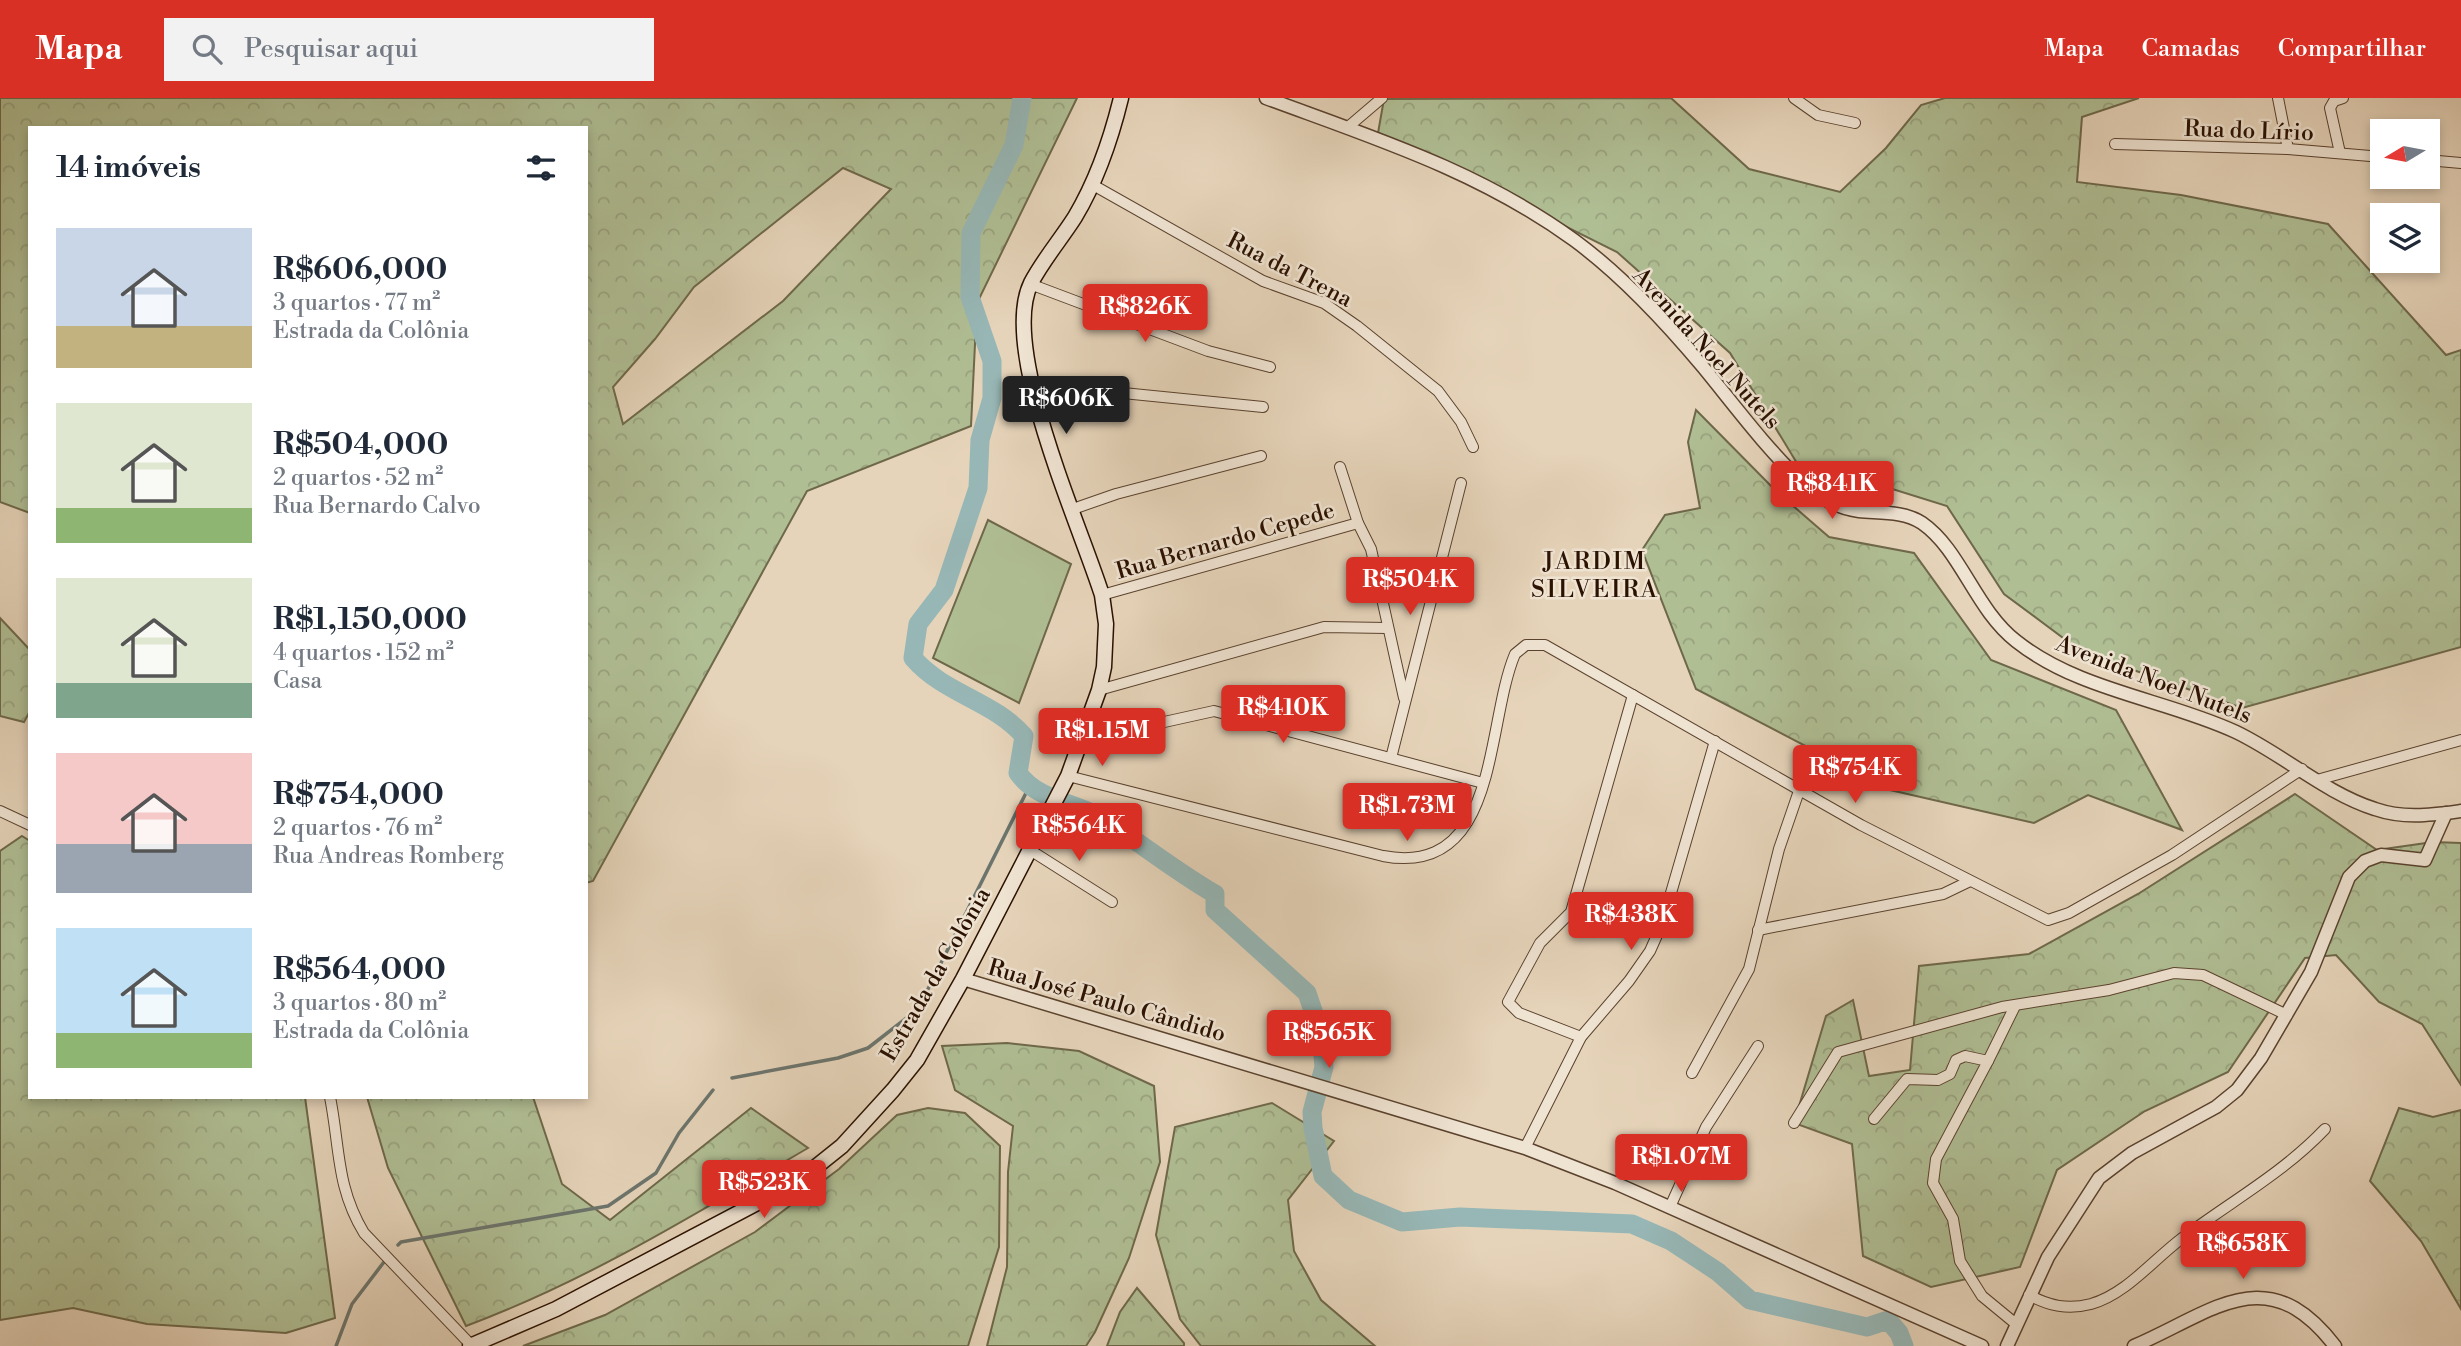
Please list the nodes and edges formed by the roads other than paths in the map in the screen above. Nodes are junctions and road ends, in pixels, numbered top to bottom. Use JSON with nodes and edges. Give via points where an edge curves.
{"nodes":[{"id":1,"x":1121,"y":98,"type":"edge"},
{"id":2,"x":1266,"y":98,"type":"edge"},
{"id":3,"x":1382,"y":98,"type":"edge"},
{"id":4,"x":1794,"y":98,"type":"edge"},
{"id":5,"x":2278,"y":98,"type":"edge"},
{"id":6,"x":2343,"y":98,"type":"edge"},
{"id":7,"x":1855,"y":123,"type":"dead end"},
{"id":8,"x":1348,"y":127,"type":"junction"},
{"id":9,"x":2115,"y":145,"type":"dead end"},
{"id":10,"x":2288,"y":149,"type":"junction"},
{"id":11,"x":2340,"y":153,"type":"junction"},
{"id":12,"x":2370,"y":156,"type":"edge"},
{"id":13,"x":2440,"y":161,"type":"edge"},
{"id":14,"x":2461,"y":163,"type":"edge"},
{"id":15,"x":1093,"y":185,"type":"junction"},
{"id":16,"x":1030,"y":284,"type":"junction"},
{"id":17,"x":1270,"y":367,"type":"dead end"},
{"id":18,"x":1033,"y":384,"type":"junction"},
{"id":19,"x":1263,"y":407,"type":"dead end"},
{"id":20,"x":1473,"y":447,"type":"dead end"},
{"id":21,"x":1261,"y":456,"type":"dead end"},
{"id":22,"x":1340,"y":467,"type":"dead end"},
{"id":23,"x":1461,"y":483,"type":"dead end"},
{"id":24,"x":1073,"y":509,"type":"junction"},
{"id":25,"x":1358,"y":523,"type":"junction"},
{"id":26,"x":1102,"y":595,"type":"junction"},
{"id":27,"x":1387,"y":628,"type":"junction"},
{"id":28,"x":1099,"y":690,"type":"junction"},
{"id":29,"x":1633,"y":695,"type":"junction"},
{"id":30,"x":1404,"y":699,"type":"junction"},
{"id":31,"x":1083,"y":740,"type":"junction"},
{"id":32,"x":2461,"y":740,"type":"edge"},
{"id":33,"x":1715,"y":741,"type":"junction"},
{"id":34,"x":1391,"y":758,"type":"junction"},
{"id":35,"x":2302,"y":769,"type":"junction"},
{"id":36,"x":1068,"y":776,"type":"junction"},
{"id":37,"x":2317,"y":780,"type":"junction"},
{"id":38,"x":1483,"y":783,"type":"junction"},
{"id":39,"x":1799,"y":791,"type":"junction"},
{"id":40,"x":0,"y":811,"type":"edge"},
{"id":41,"x":2461,"y":811,"type":"edge"},
{"id":42,"x":2446,"y":813,"type":"junction"},
{"id":43,"x":28,"y":824,"type":"edge"},
{"id":44,"x":1030,"y":850,"type":"junction"},
{"id":45,"x":1970,"y":881,"type":"junction"},
{"id":46,"x":1112,"y":902,"type":"dead end"},
{"id":47,"x":1758,"y":930,"type":"junction"},
{"id":48,"x":963,"y":979,"type":"junction"},
{"id":49,"x":2015,"y":1006,"type":"junction"},
{"id":50,"x":2287,"y":1016,"type":"junction"},
{"id":51,"x":1581,"y":1037,"type":"junction"},
{"id":52,"x":1758,"y":1045,"type":"dead end"},
{"id":53,"x":1988,"y":1061,"type":"junction"},
{"id":54,"x":1692,"y":1073,"type":"dead end"},
{"id":55,"x":330,"y":1099,"type":"edge"},
{"id":56,"x":1874,"y":1119,"type":"dead end"},
{"id":57,"x":1794,"y":1123,"type":"dead end"},
{"id":58,"x":2325,"y":1129,"type":"dead end"},
{"id":59,"x":1525,"y":1148,"type":"junction"},
{"id":60,"x":1670,"y":1207,"type":"junction"},
{"id":61,"x":2029,"y":1295,"type":"junction"},
{"id":62,"x":2016,"y":1324,"type":"junction"},
{"id":63,"x":471,"y":1346,"type":"edge"},
{"id":64,"x":1982,"y":1346,"type":"edge"},
{"id":65,"x":2007,"y":1346,"type":"edge"},
{"id":66,"x":2134,"y":1346,"type":"edge"},
{"id":67,"x":2335,"y":1346,"type":"edge"}],
"edges":[{"from":1,"to":15,"type":"main road","name":"Estrada da Colônia"},
{"from":2,"to":8,"type":"street","name":"Avenida Noel Nutels"},
{"from":3,"to":8,"type":"street"},
{"from":4,"to":7,"type":"street","via":[[1818,115]]},
{"from":5,"to":10,"type":"street"},
{"from":6,"to":11,"type":"street","via":[[2330,108]]},
{"from":8,"to":35,"type":"street","name":"Avenida Noel Nutels","via":[[1413,150],[1473,179],[1574,241],[1701,365],[1803,484],[1822,499],[1848,509],[1898,514],[1923,524],[1942,544],[1992,619],[2035,654],[2103,685],[2211,721]]},
{"from":9,"to":10,"type":"street","name":"Rua do Lírio"},
{"from":10,"to":11,"type":"street","name":"Rua do Lírio"},
{"from":11,"to":12,"type":"street","name":"Rua do Lírio"},
{"from":13,"to":14,"type":"street"},
{"from":15,"to":16,"type":"main road","name":"Estrada da Colônia"},
{"from":15,"to":20,"type":"street","name":"Rua da Trena","via":[[1263,281],[1324,303],[1438,391]]},
{"from":16,"to":17,"type":"street","via":[[1208,352]]},
{"from":16,"to":18,"type":"main road","name":"Estrada da Colônia","via":[[1022,336]]},
{"from":18,"to":19,"type":"street"},
{"from":18,"to":24,"type":"main road","name":"Estrada da Colônia"},
{"from":21,"to":24,"type":"street"},
{"from":22,"to":25,"type":"street"},
{"from":23,"to":30,"type":"street"},
{"from":24,"to":26,"type":"main road","name":"Estrada da Colônia"},
{"from":25,"to":26,"type":"street","name":"Rua Bernardo Cepede"},
{"from":25,"to":27,"type":"street","via":[[1371,549]]},
{"from":26,"to":28,"type":"main road","name":"Estrada da Colônia","via":[[1106,624]]},
{"from":27,"to":28,"type":"street","via":[[1324,627]]},
{"from":27,"to":30,"type":"street"},
{"from":28,"to":31,"type":"main road","name":"Estrada da Colônia"},
{"from":29,"to":33,"type":"street"},
{"from":29,"to":38,"type":"street","via":[[1545,645],[1526,645],[1515,654]]},
{"from":29,"to":51,"type":"street","via":[[1571,912],[1540,943],[1508,1002],[1520,1013]]},
{"from":30,"to":34,"type":"street"},
{"from":31,"to":34,"type":"street","via":[[1214,711]]},
{"from":31,"to":36,"type":"main road","name":"Estrada da Colônia"},
{"from":32,"to":37,"type":"street"},
{"from":33,"to":39,"type":"street"},
{"from":33,"to":51,"type":"street","via":[[1650,951]]},
{"from":34,"to":38,"type":"street"},
{"from":35,"to":37,"type":"street","name":"Avenida Noel Nutels"},
{"from":35,"to":45,"type":"street","via":[[2172,855],[2069,913],[2048,920]]},
{"from":36,"to":38,"type":"street","via":[[1399,859],[1431,855],[1459,836]]},
{"from":36,"to":44,"type":"main road","name":"Estrada da Colônia"},
{"from":37,"to":42,"type":"street","name":"Avenida Noel Nutels","via":[[2356,802],[2388,813]]},
{"from":39,"to":45,"type":"street"},
{"from":39,"to":47,"type":"street"},
{"from":40,"to":43,"type":"street"},
{"from":41,"to":42,"type":"street","name":"Avenida Noel Nutels"},
{"from":42,"to":50,"type":"street","via":[[2425,860],[2381,855],[2365,861],[2349,877],[2311,972]]},
{"from":44,"to":46,"type":"street"},
{"from":44,"to":48,"type":"main road","name":"Estrada da Colônia"},
{"from":45,"to":47,"type":"street","via":[[1943,894]]},
{"from":47,"to":54,"type":"street","via":[[1741,988]]},
{"from":48,"to":59,"type":"street","name":"Rua José Paulo Cândido"},
{"from":48,"to":63,"type":"main road","name":"Estrada da Colônia","via":[[917,1060],[893,1090],[842,1146],[797,1182],[556,1310]]},
{"from":49,"to":50,"type":"street","via":[[2189,972]]},
{"from":49,"to":53,"type":"street"},
{"from":49,"to":57,"type":"street","via":[[1838,1052]]},
{"from":50,"to":61,"type":"street","via":[[2236,1090],[2099,1178]]},
{"from":51,"to":59,"type":"street"},
{"from":52,"to":60,"type":"street","via":[[1706,1127]]},
{"from":53,"to":56,"type":"street","via":[[1965,1056],[1938,1080],[1907,1079]]},
{"from":53,"to":62,"type":"street","via":[[1936,1159],[1933,1183],[1953,1219],[1960,1261],[1982,1296]]},
{"from":55,"to":63,"type":"street","via":[[343,1190],[352,1213],[364,1233]]},
{"from":58,"to":61,"type":"street","via":[[2282,1170],[2182,1239],[2114,1294],[2074,1307],[2047,1305]]},
{"from":59,"to":60,"type":"street","name":"Rua José Paulo Cândido"},
{"from":60,"to":64,"type":"street","name":"Rua José Paulo Cândido"},
{"from":61,"to":62,"type":"street"},
{"from":62,"to":65,"type":"street"},
{"from":66,"to":67,"type":"street","via":[[2238,1298],[2260,1296],[2280,1299],[2305,1313]]}]}
